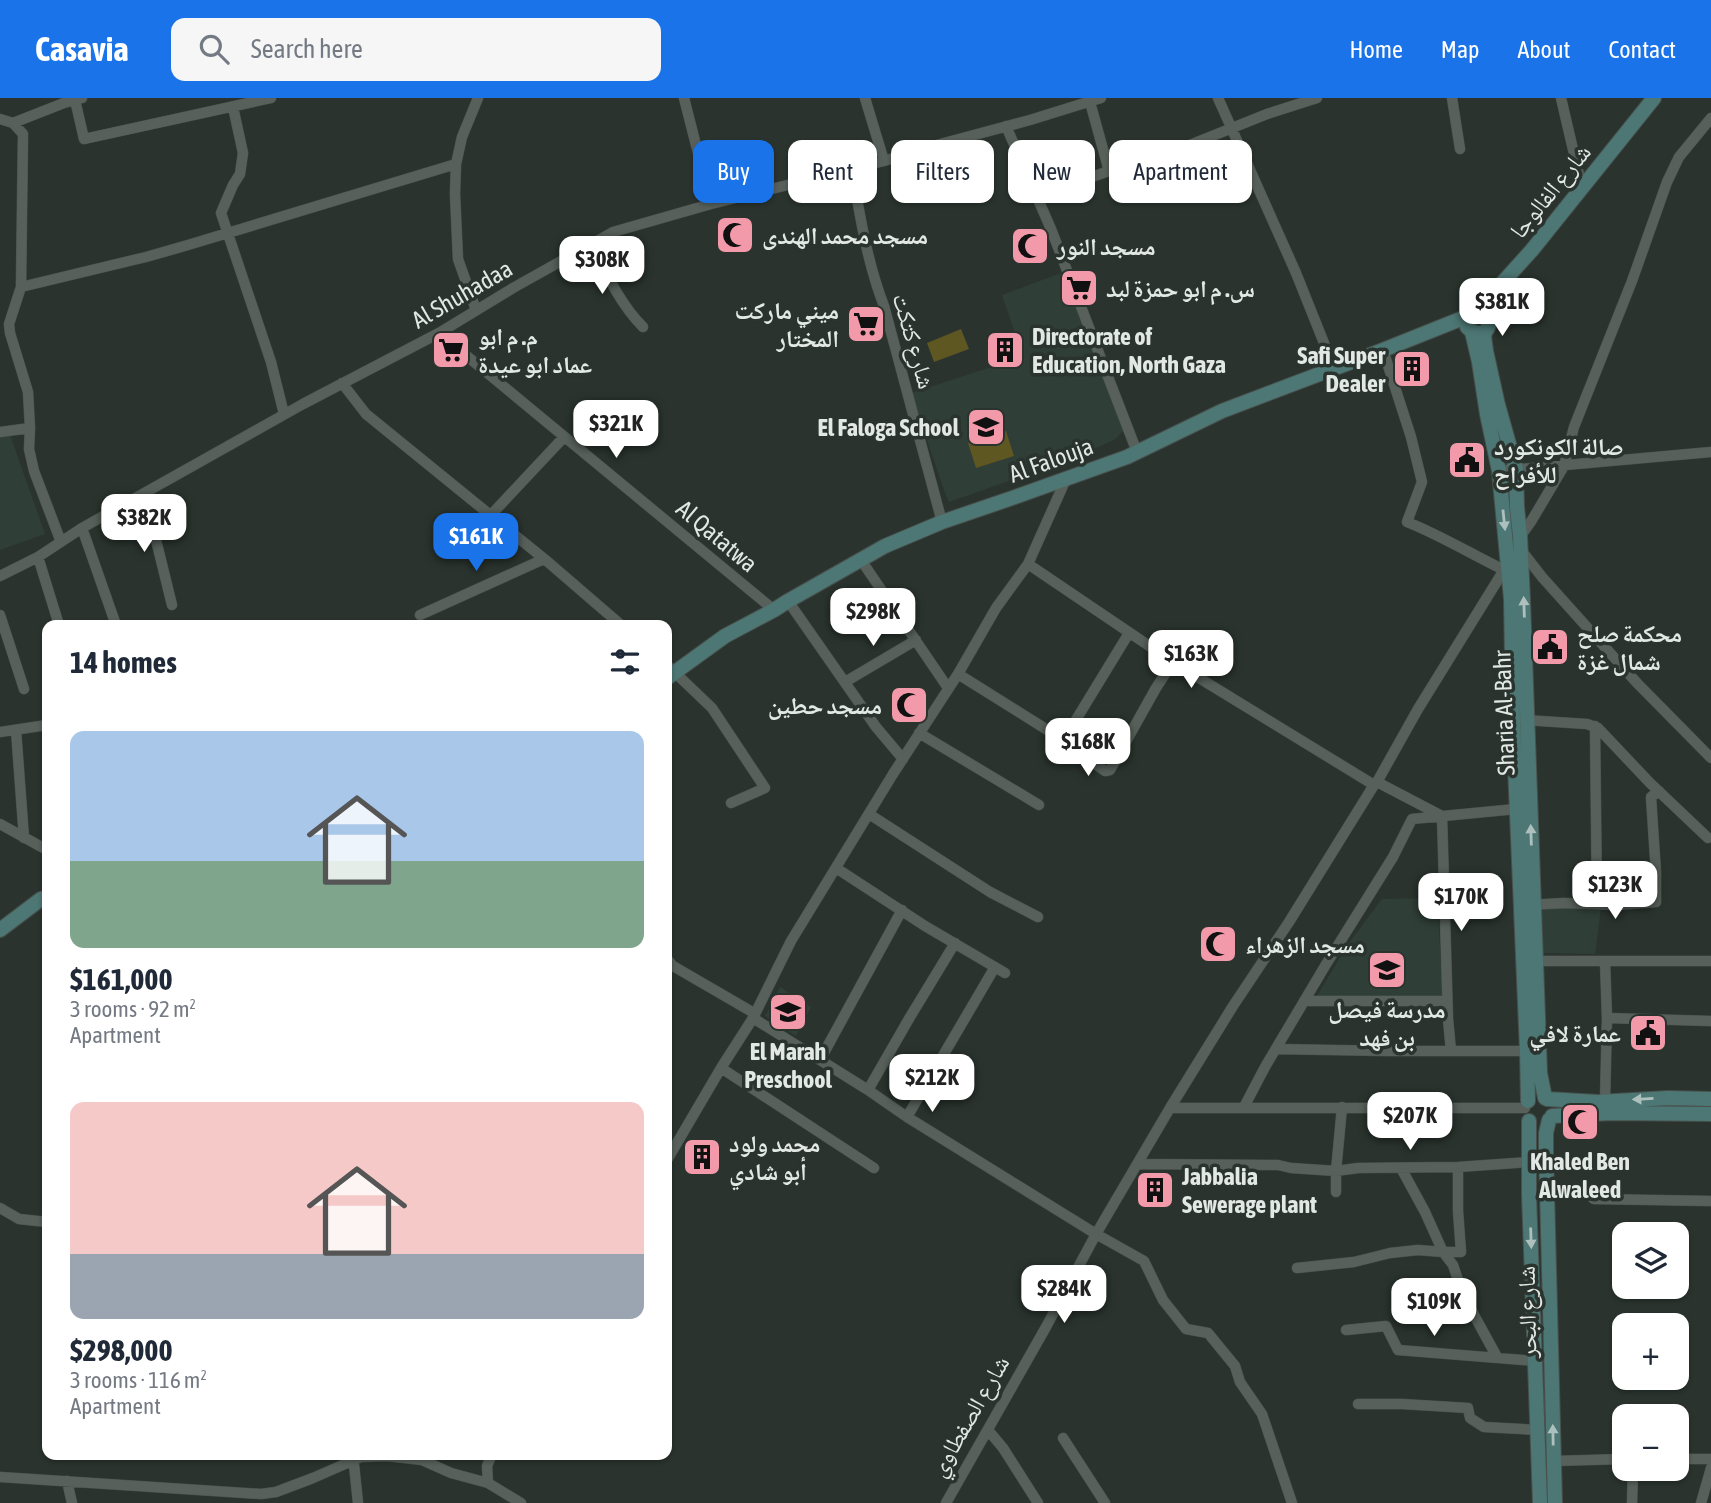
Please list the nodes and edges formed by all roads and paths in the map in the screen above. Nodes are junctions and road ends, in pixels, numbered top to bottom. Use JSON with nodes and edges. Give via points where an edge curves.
{"nodes":[{"id":1,"x":271,"y":98,"type":"edge"},
{"id":2,"x":478,"y":98,"type":"edge"},
{"id":3,"x":684,"y":98,"type":"edge"},
{"id":4,"x":865,"y":98,"type":"edge"},
{"id":5,"x":1101,"y":98,"type":"edge"},
{"id":6,"x":1218,"y":98,"type":"edge"},
{"id":7,"x":1317,"y":98,"type":"edge"},
{"id":8,"x":1452,"y":98,"type":"edge"},
{"id":9,"x":1560,"y":98,"type":"edge"},
{"id":10,"x":1654,"y":98,"type":"edge"},
{"id":11,"x":79,"y":99,"type":"edge"},
{"id":12,"x":1090,"y":102,"type":"junction"},
{"id":13,"x":233,"y":107,"type":"junction"},
{"id":14,"x":1711,"y":118,"type":"edge"},
{"id":15,"x":0,"y":119,"type":"edge"},
{"id":16,"x":13,"y":123,"type":"junction"},
{"id":17,"x":1006,"y":126,"type":"junction"},
{"id":18,"x":1231,"y":129,"type":"junction"},
{"id":19,"x":1012,"y":140,"type":"edge"},
{"id":20,"x":1203,"y":140,"type":"edge"},
{"id":21,"x":1460,"y":149,"type":"dead end"},
{"id":22,"x":884,"y":161,"type":"junction"},
{"id":23,"x":877,"y":163,"type":"edge"},
{"id":24,"x":456,"y":164,"type":"junction"},
{"id":25,"x":1109,"y":171,"type":"joint"},
{"id":26,"x":1095,"y":176,"type":"edge"},
{"id":27,"x":788,"y":185,"type":"edge"},
{"id":28,"x":1582,"y":188,"type":"junction"},
{"id":29,"x":858,"y":203,"type":"edge"},
{"id":30,"x":1040,"y":203,"type":"edge"},
{"id":31,"x":711,"y":204,"type":"junction"},
{"id":32,"x":228,"y":233,"type":"junction"},
{"id":33,"x":592,"y":244,"type":"junction"},
{"id":34,"x":21,"y":286,"type":"junction"},
{"id":35,"x":476,"y":310,"type":"junction"},
{"id":36,"x":1472,"y":313,"type":"junction"},
{"id":37,"x":643,"y":327,"type":"dead end"},
{"id":38,"x":1479,"y":331,"type":"junction"},
{"id":39,"x":439,"y":332,"type":"junction"},
{"id":40,"x":1383,"y":350,"type":"junction"},
{"id":41,"x":1334,"y":368,"type":"junction"},
{"id":42,"x":342,"y":383,"type":"junction"},
{"id":43,"x":284,"y":414,"type":"junction"},
{"id":44,"x":30,"y":428,"type":"junction"},
{"id":45,"x":0,"y":432,"type":"edge"},
{"id":46,"x":564,"y":437,"type":"junction"},
{"id":47,"x":1137,"y":452,"type":"junction"},
{"id":48,"x":1711,"y":453,"type":"edge"},
{"id":49,"x":1564,"y":466,"type":"junction"},
{"id":50,"x":1516,"y":469,"type":"junction"},
{"id":51,"x":1499,"y":471,"type":"junction"},
{"id":52,"x":1066,"y":479,"type":"junction"},
{"id":53,"x":141,"y":495,"type":"junction"},
{"id":54,"x":490,"y":516,"type":"junction"},
{"id":55,"x":942,"y":522,"type":"junction"},
{"id":56,"x":82,"y":527,"type":"junction"},
{"id":57,"x":61,"y":542,"type":"junction"},
{"id":58,"x":1516,"y":545,"type":"junction"},
{"id":59,"x":38,"y":557,"type":"junction"},
{"id":60,"x":544,"y":559,"type":"junction"},
{"id":61,"x":861,"y":560,"type":"junction"},
{"id":62,"x":1028,"y":564,"type":"junction"},
{"id":63,"x":1506,"y":571,"type":"junction"},
{"id":64,"x":0,"y":576,"type":"edge"},
{"id":65,"x":788,"y":601,"type":"junction"},
{"id":66,"x":172,"y":605,"type":"dead end"},
{"id":67,"x":774,"y":610,"type":"junction"},
{"id":68,"x":0,"y":615,"type":"edge"},
{"id":69,"x":421,"y":615,"type":"dead end"},
{"id":70,"x":57,"y":620,"type":"edge"},
{"id":71,"x":114,"y":620,"type":"edge"},
{"id":72,"x":615,"y":620,"type":"edge"},
{"id":73,"x":1129,"y":633,"type":"dead end"},
{"id":74,"x":916,"y":640,"type":"junction"},
{"id":75,"x":1173,"y":662,"type":"junction"},
{"id":76,"x":672,"y":670,"type":"edge"},
{"id":77,"x":958,"y":674,"type":"junction"},
{"id":78,"x":672,"y":675,"type":"edge"},
{"id":79,"x":845,"y":682,"type":"junction"},
{"id":80,"x":948,"y":688,"type":"junction"},
{"id":81,"x":24,"y":689,"type":"dead end"},
{"id":82,"x":1520,"y":720,"type":"junction"},
{"id":83,"x":42,"y":726,"type":"edge"},
{"id":84,"x":1595,"y":726,"type":"junction"},
{"id":85,"x":16,"y":730,"type":"junction"},
{"id":86,"x":0,"y":732,"type":"edge"},
{"id":87,"x":919,"y":733,"type":"junction"},
{"id":88,"x":1063,"y":741,"type":"junction"},
{"id":89,"x":1711,"y":758,"type":"edge"},
{"id":90,"x":903,"y":759,"type":"junction"},
{"id":91,"x":1375,"y":783,"type":"junction"},
{"id":92,"x":1658,"y":791,"type":"junction"},
{"id":93,"x":731,"y":803,"type":"dead end"},
{"id":94,"x":1039,"y":805,"type":"dead end"},
{"id":95,"x":1516,"y":809,"type":"junction"},
{"id":96,"x":869,"y":814,"type":"junction"},
{"id":97,"x":1443,"y":816,"type":"junction"},
{"id":98,"x":0,"y":824,"type":"edge"},
{"id":99,"x":24,"y":838,"type":"junction"},
{"id":100,"x":1708,"y":838,"type":"dead end"},
{"id":101,"x":42,"y":847,"type":"edge"},
{"id":102,"x":836,"y":868,"type":"junction"},
{"id":103,"x":42,"y":899,"type":"edge"},
{"id":104,"x":1597,"y":904,"type":"junction"},
{"id":105,"x":1527,"y":906,"type":"junction"},
{"id":106,"x":902,"y":910,"type":"junction"},
{"id":107,"x":1038,"y":917,"type":"dead end"},
{"id":108,"x":0,"y":930,"type":"edge"},
{"id":109,"x":955,"y":943,"type":"junction"},
{"id":110,"x":1529,"y":961,"type":"junction"},
{"id":111,"x":1605,"y":961,"type":"junction"},
{"id":112,"x":1711,"y":961,"type":"edge"},
{"id":113,"x":672,"y":964,"type":"edge"},
{"id":114,"x":1447,"y":1000,"type":"junction"},
{"id":115,"x":1304,"y":1001,"type":"junction"},
{"id":116,"x":753,"y":1015,"type":"junction"},
{"id":117,"x":1607,"y":1018,"type":"junction"},
{"id":118,"x":1711,"y":1021,"type":"edge"},
{"id":119,"x":1276,"y":1049,"type":"junction"},
{"id":120,"x":1451,"y":1051,"type":"junction"},
{"id":121,"x":1527,"y":1051,"type":"junction"},
{"id":122,"x":820,"y":1060,"type":"junction"},
{"id":123,"x":721,"y":1068,"type":"junction"},
{"id":124,"x":868,"y":1090,"type":"junction"},
{"id":125,"x":1546,"y":1099,"type":"junction"},
{"id":126,"x":1711,"y":1099,"type":"edge"},
{"id":127,"x":1605,"y":1101,"type":"junction"},
{"id":128,"x":1244,"y":1107,"type":"junction"},
{"id":129,"x":1342,"y":1107,"type":"junction"},
{"id":130,"x":1170,"y":1108,"type":"junction"},
{"id":131,"x":1527,"y":1110,"type":"junction"},
{"id":132,"x":1711,"y":1114,"type":"edge"},
{"id":133,"x":907,"y":1117,"type":"junction"},
{"id":134,"x":1551,"y":1118,"type":"junction"},
{"id":135,"x":672,"y":1151,"type":"edge"},
{"id":136,"x":1529,"y":1162,"type":"junction"},
{"id":137,"x":1138,"y":1164,"type":"junction"},
{"id":138,"x":1458,"y":1167,"type":"junction"},
{"id":139,"x":874,"y":1168,"type":"dead end"},
{"id":140,"x":1401,"y":1168,"type":"junction"},
{"id":141,"x":1336,"y":1171,"type":"junction"},
{"id":142,"x":1336,"y":1192,"type":"dead end"},
{"id":143,"x":1547,"y":1195,"type":"junction"},
{"id":144,"x":1711,"y":1201,"type":"edge"},
{"id":145,"x":0,"y":1208,"type":"edge"},
{"id":146,"x":42,"y":1221,"type":"edge"},
{"id":147,"x":1096,"y":1234,"type":"junction"},
{"id":148,"x":1443,"y":1252,"type":"junction"},
{"id":149,"x":1297,"y":1268,"type":"dead end"},
{"id":150,"x":1346,"y":1330,"type":"dead end"},
{"id":151,"x":1497,"y":1357,"type":"junction"},
{"id":152,"x":1536,"y":1361,"type":"junction"},
{"id":153,"x":1358,"y":1404,"type":"dead end"},
{"id":154,"x":988,"y":1430,"type":"junction"},
{"id":155,"x":1538,"y":1430,"type":"junction"},
{"id":156,"x":1063,"y":1438,"type":"dead end"},
{"id":157,"x":1689,"y":1459,"type":"edge"},
{"id":158,"x":1711,"y":1459,"type":"edge"},
{"id":159,"x":347,"y":1460,"type":"edge"},
{"id":160,"x":353,"y":1460,"type":"edge"},
{"id":161,"x":422,"y":1460,"type":"edge"},
{"id":162,"x":490,"y":1460,"type":"edge"},
{"id":163,"x":1612,"y":1460,"type":"edge"},
{"id":164,"x":1553,"y":1461,"type":"junction"},
{"id":165,"x":1711,"y":1468,"type":"edge"},
{"id":166,"x":0,"y":1477,"type":"edge"},
{"id":167,"x":66,"y":1481,"type":"junction"},
{"id":168,"x":1633,"y":1481,"type":"edge"},
{"id":169,"x":488,"y":1483,"type":"junction"},
{"id":170,"x":269,"y":1493,"type":"junction"},
{"id":171,"x":72,"y":1503,"type":"edge"},
{"id":172,"x":277,"y":1503,"type":"edge"},
{"id":173,"x":358,"y":1503,"type":"edge"},
{"id":174,"x":521,"y":1503,"type":"edge"},
{"id":175,"x":946,"y":1503,"type":"edge"},
{"id":176,"x":1038,"y":1503,"type":"edge"},
{"id":177,"x":1105,"y":1503,"type":"edge"},
{"id":178,"x":1292,"y":1503,"type":"edge"},
{"id":179,"x":1539,"y":1503,"type":"edge"},
{"id":180,"x":1555,"y":1503,"type":"edge"},
{"id":181,"x":1632,"y":1503,"type":"edge"},
{"id":182,"x":1701,"y":1503,"type":"edge"}],
"edges":[{"from":1,"to":13,"type":"street"},
{"from":2,"to":24,"type":"street"},
{"from":3,"to":31,"type":"street"},
{"from":4,"to":22,"type":"street"},
{"from":5,"to":12,"type":"street","name":"Al Shuhadaa"},
{"from":6,"to":18,"type":"street"},
{"from":7,"to":18,"type":"street"},
{"from":8,"to":21,"type":"street"},
{"from":9,"to":28,"type":"street"},
{"from":10,"to":28,"type":"main road","name":"شارع الفالوجا"},
{"from":11,"to":13,"type":"street","via":[[84,139]]},
{"from":11,"to":16,"type":"street"},
{"from":12,"to":17,"type":"street","name":"Al Shuhadaa"},
{"from":12,"to":25,"type":"street"},
{"from":13,"to":32,"type":"street","via":[[243,153],[240,174],[221,212]]},
{"from":14,"to":49,"type":"street","via":[[1679,158],[1667,182],[1574,427]]},
{"from":15,"to":16,"type":"street"},
{"from":16,"to":34,"type":"street","via":[[23,134]]},
{"from":17,"to":19,"type":"street"},
{"from":17,"to":22,"type":"street","name":"Al Shuhadaa"},
{"from":18,"to":20,"type":"street"},
{"from":18,"to":41,"type":"street"},
{"from":22,"to":23,"type":"street","name":"Al Shuhadaa"},
{"from":24,"to":32,"type":"street"},
{"from":24,"to":35,"type":"street","via":[[458,259]]},
{"from":25,"to":26,"type":"street"},
{"from":27,"to":31,"type":"street","name":"Al Shuhadaa"},
{"from":28,"to":36,"type":"main road","name":"شارع الفالوجا"},
{"from":29,"to":55,"type":"street","name":"شارع كتكت","via":[[875,284]]},
{"from":30,"to":47,"type":"street"},
{"from":31,"to":33,"type":"street","name":"Al Shuhadaa","via":[[613,232]]},
{"from":32,"to":34,"type":"street"},
{"from":32,"to":43,"type":"street"},
{"from":33,"to":35,"type":"street","name":"Al Shuhadaa"},
{"from":33,"to":37,"type":"street","via":[[632,316]]},
{"from":34,"to":44,"type":"street","via":[[9,324],[28,392]]},
{"from":35,"to":39,"type":"street","name":"Al Shuhadaa"},
{"from":36,"to":38,"type":"main road","via":[[1466,323]]},
{"from":36,"to":38,"type":"main road","via":[[1484,313],[1489,319],[1488,327]]},
{"from":36,"to":40,"type":"main road","name":"Al Falouja"},
{"from":38,"to":50,"type":"main road","name":"Sharia Al-Bahr","via":[[1484,336]]},
{"from":38,"to":51,"type":"main road","name":"Sharia Al-Bahr","via":[[1479,362]]},
{"from":39,"to":42,"type":"street","name":"Al Shuhadaa"},
{"from":39,"to":46,"type":"street","name":"Al Qatatwa"},
{"from":40,"to":41,"type":"main road","name":"Al Falouja"},
{"from":40,"to":63,"type":"street","via":[[1422,482],[1407,522]]},
{"from":41,"to":47,"type":"main road","name":"Al Falouja","via":[[1222,411]]},
{"from":42,"to":43,"type":"street","name":"Al Shuhadaa"},
{"from":42,"to":54,"type":"street","via":[[366,414]]},
{"from":43,"to":53,"type":"street","name":"Al Shuhadaa"},
{"from":44,"to":45,"type":"street"},
{"from":44,"to":57,"type":"street","via":[[34,471]]},
{"from":46,"to":54,"type":"street"},
{"from":46,"to":67,"type":"street","name":"Al Qatatwa"},
{"from":47,"to":52,"type":"main road","name":"Al Falouja"},
{"from":48,"to":49,"type":"street"},
{"from":49,"to":50,"type":"street"},
{"from":49,"to":58,"type":"street"},
{"from":50,"to":51,"type":"street"},
{"from":50,"to":58,"type":"main road","name":"Sharia Al-Bahr"},
{"from":51,"to":58,"type":"main road","name":"Sharia Al-Bahr","one_way":true},
{"from":52,"to":55,"type":"main road","name":"Al Falouja"},
{"from":52,"to":62,"type":"street"},
{"from":53,"to":56,"type":"street","name":"Al Shuhadaa"},
{"from":53,"to":66,"type":"street"},
{"from":54,"to":60,"type":"street"},
{"from":55,"to":61,"type":"main road","name":"Al Falouja"},
{"from":56,"to":57,"type":"street","name":"Al Shuhadaa"},
{"from":56,"to":71,"type":"street"},
{"from":57,"to":59,"type":"street","name":"Al Shuhadaa"},
{"from":58,"to":63,"type":"main road","name":"Sharia Al-Bahr"},
{"from":82,"to":58,"type":"main road","name":"Sharia Al-Bahr","one_way":true},
{"from":58,"to":89,"type":"street","via":[[1637,683]]},
{"from":59,"to":64,"type":"street","name":"Al Shuhadaa"},
{"from":59,"to":70,"type":"street"},
{"from":60,"to":69,"type":"street"},
{"from":60,"to":72,"type":"street"},
{"from":61,"to":65,"type":"main road","name":"Al Falouja"},
{"from":61,"to":74,"type":"street"},
{"from":62,"to":75,"type":"street"},
{"from":62,"to":77,"type":"street"},
{"from":63,"to":82,"type":"main road","name":"Sharia Al-Bahr"},
{"from":63,"to":91,"type":"street","name":"شارع الصفطاوي"},
{"from":65,"to":67,"type":"main road","name":"Al Falouja"},
{"from":65,"to":79,"type":"street"},
{"from":67,"to":76,"type":"main road","name":"Al Falouja"},
{"from":68,"to":81,"type":"street"},
{"from":73,"to":88,"type":"street"},
{"from":74,"to":79,"type":"street"},
{"from":74,"to":80,"type":"street"},
{"from":75,"to":88,"type":"street","via":[[1110,770]]},
{"from":75,"to":91,"type":"street"},
{"from":77,"to":80,"type":"street"},
{"from":77,"to":88,"type":"street"},
{"from":78,"to":93,"type":"street","via":[[712,708],[765,788]]},
{"from":79,"to":90,"type":"street"},
{"from":80,"to":87,"type":"street"},
{"from":82,"to":84,"type":"street"},
{"from":82,"to":95,"type":"main road","name":"Sharia Al-Bahr"},
{"from":105,"to":82,"type":"main road","name":"Sharia Al-Bahr","one_way":true},
{"from":83,"to":85,"type":"street"},
{"from":84,"to":92,"type":"street"},
{"from":84,"to":104,"type":"street"},
{"from":85,"to":86,"type":"street"},
{"from":85,"to":99,"type":"street"},
{"from":87,"to":90,"type":"street"},
{"from":87,"to":94,"type":"street"},
{"from":90,"to":96,"type":"street"},
{"from":91,"to":97,"type":"street"},
{"from":91,"to":130,"type":"street","name":"شارع الصفطاوي"},
{"from":92,"to":100,"type":"street"},
{"from":92,"to":104,"type":"street","via":[[1651,797],[1656,902]]},
{"from":95,"to":97,"type":"street"},
{"from":95,"to":105,"type":"main road","name":"Sharia Al-Bahr"},
{"from":96,"to":102,"type":"street"},
{"from":96,"to":107,"type":"street","via":[[990,892]]},
{"from":97,"to":114,"type":"street"},
{"from":97,"to":115,"type":"street","via":[[1412,819]]},
{"from":98,"to":99,"type":"street"},
{"from":99,"to":101,"type":"street"},
{"from":102,"to":106,"type":"street"},
{"from":102,"to":116,"type":"street"},
{"from":103,"to":108,"type":"main road"},
{"from":104,"to":105,"type":"street"},
{"from":105,"to":110,"type":"main road","name":"Sharia Al-Bahr"},
{"from":106,"to":109,"type":"street"},
{"from":106,"to":122,"type":"street"},
{"from":109,"to":124,"type":"street"},
{"from":109,"to":133,"type":"street","via":[[1000,970]]},
{"from":110,"to":111,"type":"street"},
{"from":110,"to":121,"type":"main road","name":"Sharia Al-Bahr"},
{"from":110,"to":125,"type":"main road","name":"Sharia Al-Bahr"},
{"from":111,"to":112,"type":"street"},
{"from":111,"to":117,"type":"street"},
{"from":113,"to":116,"type":"street"},
{"from":114,"to":115,"type":"street"},
{"from":114,"to":120,"type":"street"},
{"from":115,"to":119,"type":"street"},
{"from":116,"to":122,"type":"street"},
{"from":116,"to":123,"type":"street"},
{"from":117,"to":118,"type":"street"},
{"from":117,"to":127,"type":"street"},
{"from":119,"to":120,"type":"street"},
{"from":119,"to":128,"type":"street"},
{"from":120,"to":121,"type":"street"},
{"from":121,"to":131,"type":"main road","name":"Sharia Al-Bahr"},
{"from":122,"to":124,"type":"street"},
{"from":123,"to":135,"type":"street"},
{"from":123,"to":139,"type":"street"},
{"from":124,"to":133,"type":"street"},
{"from":125,"to":127,"type":"main road"},
{"from":125,"to":131,"type":"main road","via":[[1534,1097]]},
{"from":125,"to":134,"type":"main road","via":[[1552,1107]]},
{"from":126,"to":127,"type":"main road","one_way":true},
{"from":128,"to":129,"type":"street"},
{"from":128,"to":130,"type":"street"},
{"from":129,"to":131,"type":"street"},
{"from":129,"to":141,"type":"street"},
{"from":130,"to":137,"type":"street","name":"شارع الصفطاوي"},
{"from":131,"to":134,"type":"main road","via":[[1537,1125]]},
{"from":131,"to":136,"type":"main road","name":"شارع البحر"},
{"from":132,"to":134,"type":"main road"},
{"from":133,"to":147,"type":"street"},
{"from":134,"to":143,"type":"main road","name":"شارع البحر","via":[[1546,1133]]},
{"from":136,"to":138,"type":"street"},
{"from":136,"to":152,"type":"main road","name":"شارع البحر","one_way":true},
{"from":137,"to":141,"type":"street","via":[[1278,1165]]},
{"from":137,"to":147,"type":"street","name":"شارع الصفطاوي"},
{"from":138,"to":140,"type":"street"},
{"from":138,"to":148,"type":"street","via":[[1461,1252]]},
{"from":140,"to":141,"type":"street"},
{"from":140,"to":148,"type":"street"},
{"from":141,"to":142,"type":"street"},
{"from":143,"to":144,"type":"street"},
{"from":164,"to":143,"type":"main road","name":"شارع البحر","one_way":true},
{"from":145,"to":146,"type":"street","via":[[19,1219]]},
{"from":147,"to":154,"type":"street","name":"شارع الصفطاوي"},
{"from":147,"to":178,"type":"street","via":[[1143,1261],[1163,1300],[1186,1329],[1208,1333],[1235,1366],[1262,1414]]},
{"from":148,"to":149,"type":"street","via":[[1390,1253]]},
{"from":148,"to":151,"type":"street"},
{"from":150,"to":151,"type":"street","via":[[1386,1326],[1398,1350]]},
{"from":151,"to":152,"type":"street"},
{"from":152,"to":155,"type":"main road","name":"شارع البحر"},
{"from":153,"to":155,"type":"street","via":[[1468,1408],[1470,1418],[1484,1427]]},
{"from":154,"to":175,"type":"street","name":"شارع الصفطاوي"},
{"from":154,"to":176,"type":"street"},
{"from":155,"to":179,"type":"main road","name":"شارع البحر"},
{"from":156,"to":177,"type":"street"},
{"from":157,"to":158,"type":"street"},
{"from":159,"to":170,"type":"street"},
{"from":160,"to":173,"type":"street"},
{"from":161,"to":169,"type":"street"},
{"from":162,"to":169,"type":"street"},
{"from":163,"to":164,"type":"street"},
{"from":164,"to":180,"type":"main road","name":"شارع البحر"},
{"from":165,"to":182,"type":"street"},
{"from":166,"to":167,"type":"street"},
{"from":167,"to":170,"type":"street"},
{"from":167,"to":171,"type":"street"},
{"from":168,"to":181,"type":"street"},
{"from":169,"to":174,"type":"street"},
{"from":170,"to":172,"type":"street"}]}
